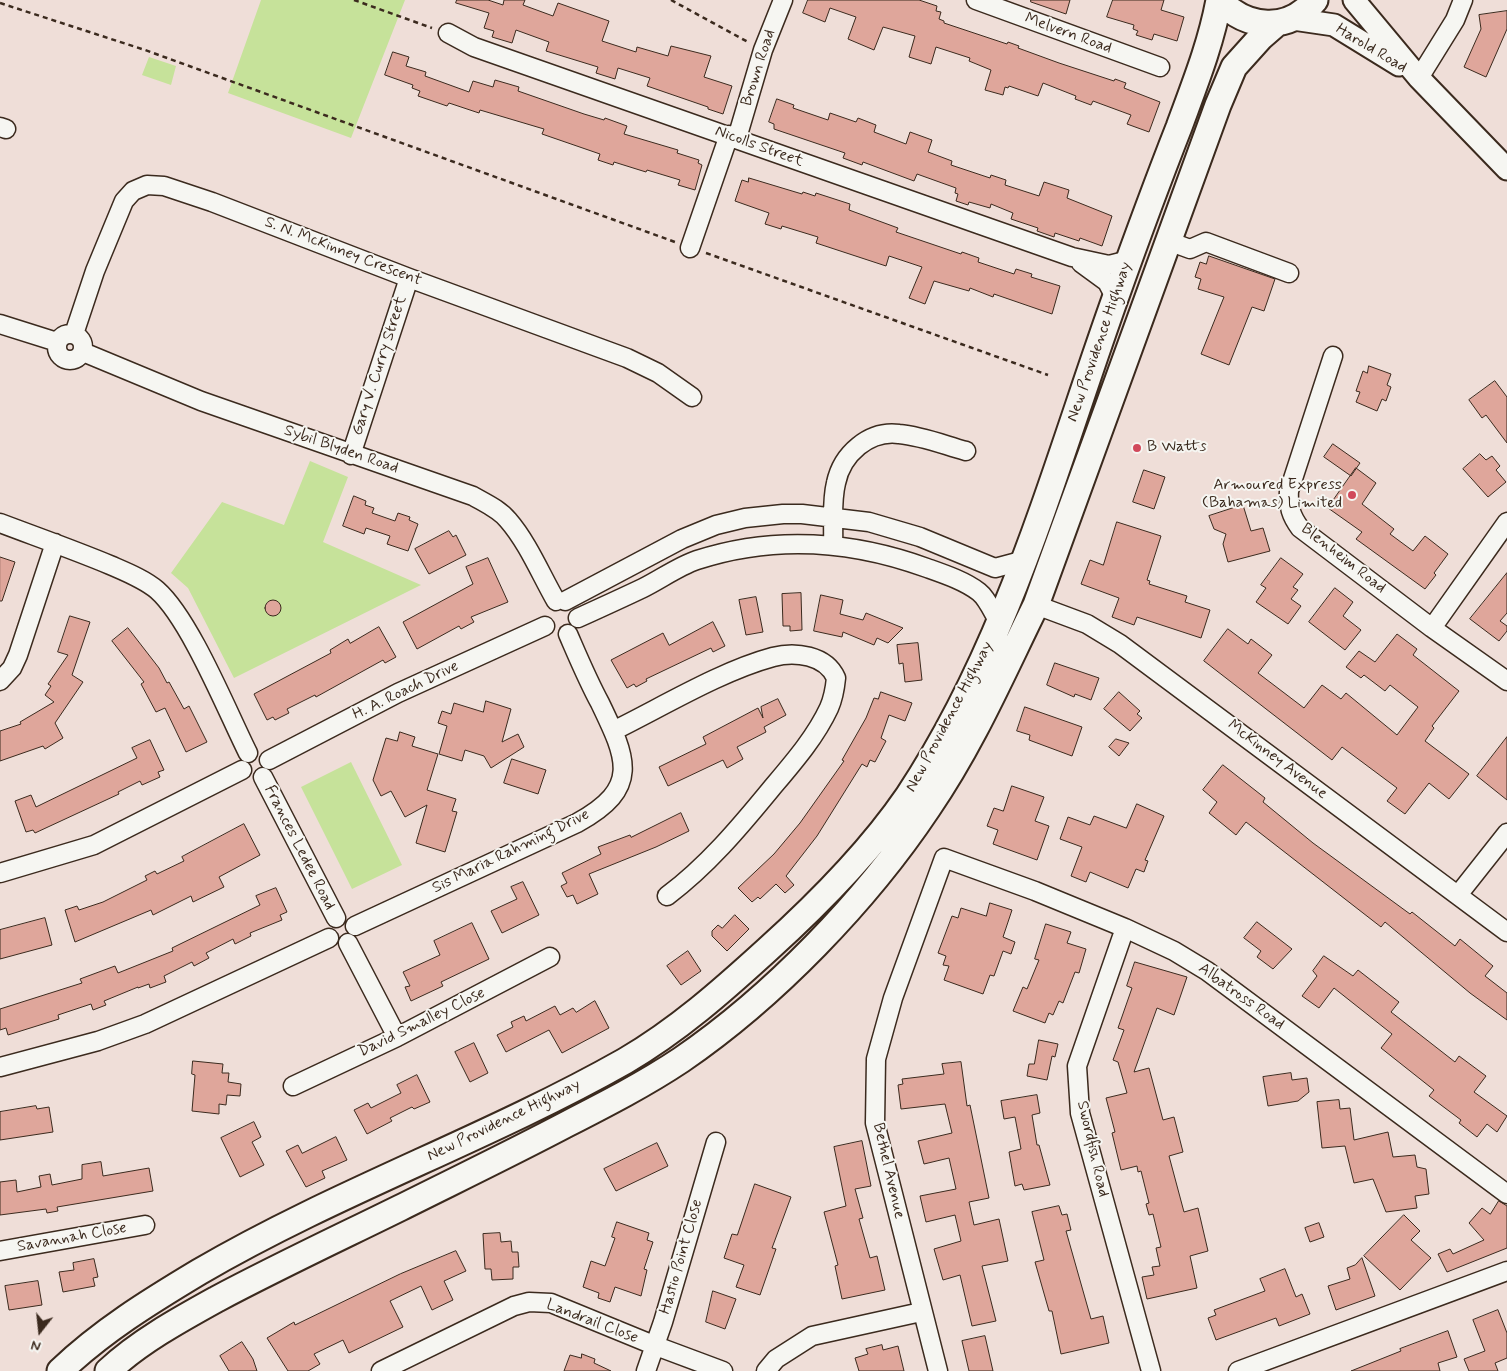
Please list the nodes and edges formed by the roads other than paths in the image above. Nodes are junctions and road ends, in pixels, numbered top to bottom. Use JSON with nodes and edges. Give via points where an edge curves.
{"nodes":[{"id":1,"x":784,"y":0,"type":"edge"},
{"id":2,"x":976,"y":0,"type":"edge"},
{"id":3,"x":1219,"y":0,"type":"edge"},
{"id":4,"x":1314,"y":0,"type":"edge"},
{"id":5,"x":1354,"y":0,"type":"edge"},
{"id":6,"x":1463,"y":0,"type":"edge"},
{"id":7,"x":1284,"y":22,"type":"junction"},
{"id":8,"x":448,"y":33,"type":"road end"},
{"id":9,"x":1160,"y":67,"type":"dead end"},
{"id":10,"x":1419,"y":78,"type":"junction"},
{"id":11,"x":733,"y":136,"type":"junction"},
{"id":12,"x":1507,"y":170,"type":"edge"},
{"id":13,"x":1168,"y":242,"type":"junction"},
{"id":14,"x":690,"y":248,"type":"road end"},
{"id":15,"x":1072,"y":258,"type":"junction"},
{"id":16,"x":1129,"y":260,"type":"junction"},
{"id":17,"x":1289,"y":273,"type":"dead end"},
{"id":18,"x":409,"y":278,"type":"junction"},
{"id":19,"x":1115,"y":297,"type":"junction"},
{"id":20,"x":0,"y":324,"type":"edge"},
{"id":21,"x":74,"y":334,"type":"junction"},
{"id":22,"x":57,"y":342,"type":"junction"},
{"id":23,"x":83,"y":352,"type":"junction"},
{"id":24,"x":1333,"y":356,"type":"dead end"},
{"id":25,"x":692,"y":396,"type":"dead end"},
{"id":26,"x":966,"y":451,"type":"dead end"},
{"id":27,"x":351,"y":455,"type":"junction"},
{"id":28,"x":834,"y":517,"type":"junction"},
{"id":29,"x":1507,"y":522,"type":"edge"},
{"id":30,"x":0,"y":523,"type":"edge"},
{"id":31,"x":55,"y":544,"type":"junction"},
{"id":32,"x":833,"y":545,"type":"junction"},
{"id":33,"x":1025,"y":560,"type":"junction"},
{"id":34,"x":560,"y":601,"type":"junction"},
{"id":35,"x":1036,"y":605,"type":"junction"},
{"id":36,"x":578,"y":618,"type":"junction"},
{"id":37,"x":1000,"y":624,"type":"junction"},
{"id":38,"x":544,"y":626,"type":"junction"},
{"id":39,"x":1432,"y":628,"type":"junction"},
{"id":40,"x":568,"y":634,"type":"junction"},
{"id":41,"x":0,"y":681,"type":"edge"},
{"id":42,"x":1507,"y":681,"type":"edge"},
{"id":43,"x":613,"y":731,"type":"junction"},
{"id":44,"x":248,"y":753,"type":"junction"},
{"id":45,"x":269,"y":760,"type":"junction"},
{"id":46,"x":242,"y":770,"type":"junction"},
{"id":47,"x":262,"y":778,"type":"junction"},
{"id":48,"x":1507,"y":833,"type":"edge"},
{"id":49,"x":944,"y":858,"type":"joint"},
{"id":50,"x":0,"y":873,"type":"edge"},
{"id":51,"x":1458,"y":895,"type":"junction"},
{"id":52,"x":667,"y":896,"type":"dead end"},
{"id":53,"x":336,"y":918,"type":"junction"},
{"id":54,"x":355,"y":926,"type":"junction"},
{"id":55,"x":1125,"y":928,"type":"junction"},
{"id":56,"x":1507,"y":932,"type":"edge"},
{"id":57,"x":329,"y":938,"type":"junction"},
{"id":58,"x":348,"y":943,"type":"junction"},
{"id":59,"x":550,"y":958,"type":"dead end"},
{"id":60,"x":397,"y":1037,"type":"junction"},
{"id":61,"x":0,"y":1067,"type":"edge"},
{"id":62,"x":293,"y":1086,"type":"dead end"},
{"id":63,"x":716,"y":1142,"type":"dead end"},
{"id":64,"x":1507,"y":1194,"type":"edge"},
{"id":65,"x":145,"y":1225,"type":"dead end"},
{"id":66,"x":0,"y":1251,"type":"edge"},
{"id":67,"x":1507,"y":1271,"type":"edge"},
{"id":68,"x":921,"y":1312,"type":"junction"},
{"id":69,"x":656,"y":1346,"type":"junction"},
{"id":70,"x":60,"y":1371,"type":"edge"},
{"id":71,"x":108,"y":1371,"type":"edge"},
{"id":72,"x":381,"y":1371,"type":"edge"},
{"id":73,"x":646,"y":1371,"type":"edge"},
{"id":74,"x":723,"y":1371,"type":"edge"},
{"id":75,"x":766,"y":1371,"type":"edge"},
{"id":76,"x":938,"y":1371,"type":"edge"},
{"id":77,"x":1151,"y":1371,"type":"edge"},
{"id":78,"x":1238,"y":1371,"type":"edge"}],
"edges":[{"from":1,"to":11,"type":"street","name":"Brown Road"},
{"from":2,"to":9,"type":"street","name":"Melvern Road"},
{"from":3,"to":7,"type":"highway","via":[[1241,18],[1258,24]]},
{"from":3,"to":16,"type":"highway","name":"New Providence Highway","via":[[1196,80]]},
{"from":4,"to":7,"type":"highway","name":"New Providence Highway","via":[[1307,9]]},
{"from":5,"to":10,"type":"main road","name":"Harold Road"},
{"from":6,"to":10,"type":"street","via":[[1455,20]]},
{"from":7,"to":10,"type":"main road","name":"Harold Road","via":[[1334,25]]},
{"from":7,"to":13,"type":"highway","name":"New Providence Highway","via":[[1261,37],[1234,67]]},
{"from":8,"to":11,"type":"street","name":"Nicolls Street","via":[[474,47]]},
{"from":10,"to":12,"type":"main road","name":"Harold Road"},
{"from":11,"to":14,"type":"street","name":"Brown Road"},
{"from":11,"to":15,"type":"street","name":"Nicolls Street"},
{"from":13,"to":17,"type":"street","via":[[1190,249],[1206,242]]},
{"from":13,"to":35,"type":"highway","name":"New Providence Highway"},
{"from":15,"to":16,"type":"street","via":[[1109,265]]},
{"from":15,"to":19,"type":"street","via":[[1107,282]]},
{"from":16,"to":19,"type":"highway","name":"New Providence Highway"},
{"from":18,"to":21,"type":"street","name":"S. N. McKinney Crescent","via":[[185,192],[147,185],[126,198],[117,214]]},
{"from":18,"to":25,"type":"street","name":"S. N. McKinney Crescent","via":[[627,358],[658,373]]},
{"from":18,"to":27,"type":"street","name":"Gary V. Curry Street"},
{"from":19,"to":33,"type":"highway","name":"New Providence Highway"},
{"from":20,"to":22,"type":"street"},
{"from":21,"to":22,"type":"street","via":[[64,335]]},
{"from":21,"to":23,"type":"street","via":[[84,344]]},
{"from":22,"to":23,"type":"street","via":[[57,351],[62,358],[78,359]]},
{"from":23,"to":27,"type":"street","name":"Sybil Blyden Road","via":[[201,401]]},
{"from":24,"to":39,"type":"street","name":"Blenheim Road","via":[[1288,491],[1290,512],[1300,528]]},
{"from":26,"to":28,"type":"street","via":[[899,434],[872,437],[859,444],[842,467],[834,490]]},
{"from":27,"to":34,"type":"street","name":"Sybil Blyden Road","via":[[473,496],[491,506],[514,528]]},
{"from":28,"to":32,"type":"street"},
{"from":28,"to":33,"type":"street","via":[[869,522],[920,537],[995,568]]},
{"from":28,"to":34,"type":"street","via":[[783,514],[716,525]]},
{"from":29,"to":39,"type":"street"},
{"from":30,"to":31,"type":"street"},
{"from":31,"to":41,"type":"street","via":[[18,655]]},
{"from":31,"to":44,"type":"street","via":[[134,576],[158,591],[196,648]]},
{"from":32,"to":36,"type":"street","via":[[768,545],[732,550],[695,561]]},
{"from":32,"to":37,"type":"street","via":[[874,552],[943,574],[980,593]]},
{"from":33,"to":37,"type":"highway","name":"New Providence Highway"},
{"from":34,"to":36,"type":"street","via":[[571,604]]},
{"from":34,"to":38,"type":"street","via":[[551,603],[544,611]]},
{"from":35,"to":51,"type":"street","name":"McKinney Avenue","via":[[1087,624],[1120,644]]},
{"from":35,"to":71,"type":"highway","name":"New Providence Highway","via":[[983,717],[914,828],[880,873],[821,938],[732,1022],[644,1082],[533,1142],[266,1272],[172,1324]]},
{"from":36,"to":40,"type":"street"},
{"from":37,"to":70,"type":"highway","name":"New Providence Highway","via":[[944,735],[907,796],[860,856],[799,923],[707,1005],[666,1036],[558,1099],[251,1242],[129,1314]]},
{"from":38,"to":40,"type":"street","via":[[554,635]]},
{"from":38,"to":45,"type":"street","name":"H. A. Roach Drive","via":[[398,693]]},
{"from":39,"to":42,"type":"street","name":"Blenheim Road"},
{"from":40,"to":43,"type":"street","name":"Sis Maria Rahming Drive"},
{"from":43,"to":52,"type":"street","via":[[742,668],[774,657],[815,658],[826,664],[836,678],[829,708],[792,765],[694,876]]},
{"from":43,"to":54,"type":"street","name":"Sis Maria Rahming Drive","via":[[623,756],[624,769],[621,782],[603,807],[577,823]]},
{"from":44,"to":45,"type":"street","via":[[263,752]]},
{"from":44,"to":46,"type":"street","via":[[242,760]]},
{"from":45,"to":47,"type":"street","via":[[269,770]]},
{"from":46,"to":47,"type":"street","via":[[253,779]]},
{"from":46,"to":50,"type":"street","via":[[94,845]]},
{"from":47,"to":53,"type":"street","name":"Frances Ledee Road"},
{"from":48,"to":51,"type":"street"},
{"from":49,"to":55,"type":"street","name":"Albatross Road"},
{"from":49,"to":68,"type":"street","name":"Bethel Avenue","via":[[892,998],[876,1059],[875,1123]]},
{"from":51,"to":56,"type":"street","name":"McKinney Avenue"},
{"from":53,"to":54,"type":"street","via":[[348,918]]},
{"from":53,"to":57,"type":"street","via":[[329,925]]},
{"from":54,"to":58,"type":"street","via":[[355,936]]},
{"from":55,"to":64,"type":"street","name":"Albatross Road","via":[[1207,971]]},
{"from":55,"to":77,"type":"street","name":"Swordfish Road","via":[[1077,1066],[1080,1113]]},
{"from":57,"to":58,"type":"street","via":[[338,944]]},
{"from":57,"to":61,"type":"street","via":[[145,1024],[98,1042]]},
{"from":58,"to":60,"type":"street"},
{"from":59,"to":60,"type":"street","name":"David Smalley Close"},
{"from":60,"to":62,"type":"street","name":"David Smalley Close"},
{"from":63,"to":69,"type":"street","name":"Hastio Point Close"},
{"from":65,"to":66,"type":"street","name":"Savannah Close"},
{"from":67,"to":78,"type":"street"},
{"from":68,"to":75,"type":"street","via":[[812,1336],[776,1359]]},
{"from":68,"to":76,"type":"street","name":"Bethel Avenue"},
{"from":69,"to":72,"type":"street","name":"Landrail Close","via":[[551,1303],[530,1302],[514,1306]]},
{"from":69,"to":73,"type":"street","name":"Hastio Point Close"},
{"from":69,"to":74,"type":"street","name":"Landrail Close"}]}
